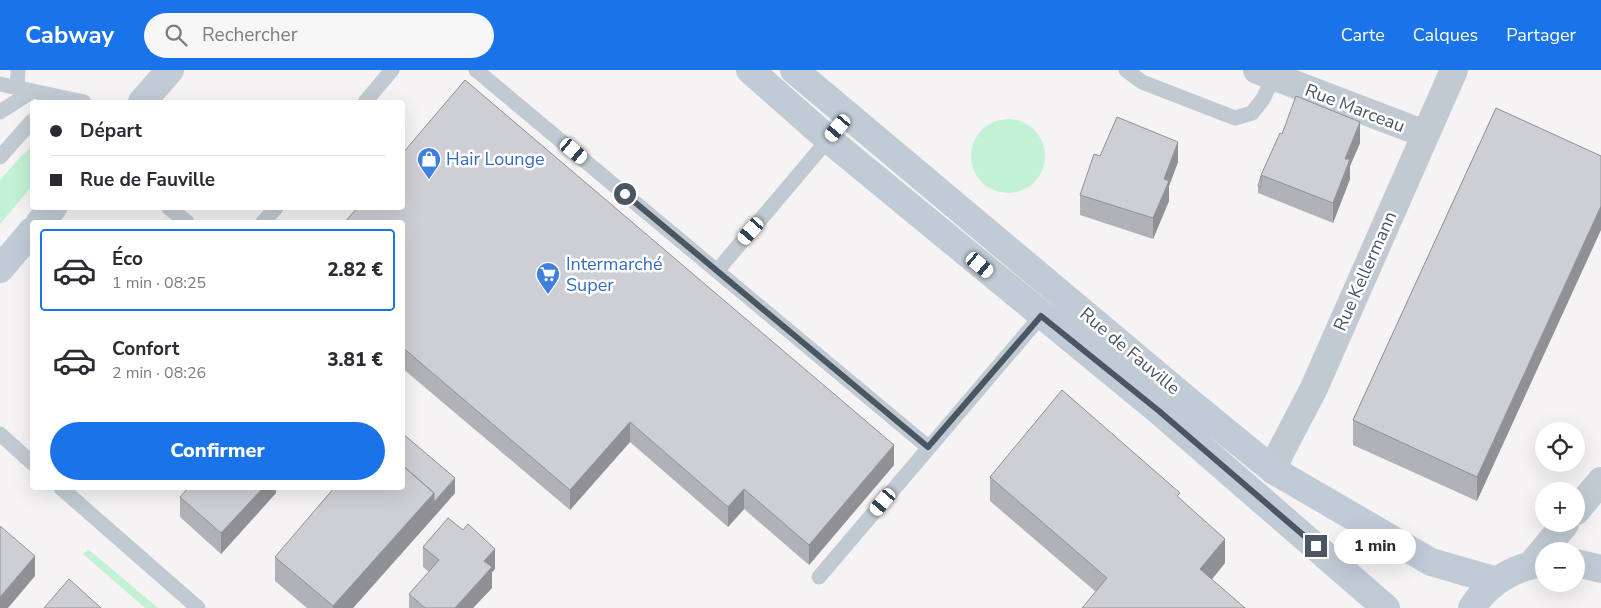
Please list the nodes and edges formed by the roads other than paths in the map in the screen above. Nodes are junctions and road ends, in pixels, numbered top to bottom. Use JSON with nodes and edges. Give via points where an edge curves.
{"nodes":[{"id":1,"x":18,"y":70,"type":"edge"},
{"id":2,"x":170,"y":70,"type":"edge"},
{"id":3,"x":392,"y":70,"type":"edge"},
{"id":4,"x":476,"y":70,"type":"edge"},
{"id":5,"x":750,"y":70,"type":"edge"},
{"id":6,"x":794,"y":70,"type":"edge"},
{"id":7,"x":1126,"y":70,"type":"edge"},
{"id":8,"x":1454,"y":70,"type":"edge"},
{"id":9,"x":1265,"y":73,"type":"edge"},
{"id":10,"x":0,"y":84,"type":"edge"},
{"id":11,"x":17,"y":88,"type":"junction"},
{"id":12,"x":33,"y":91,"type":"junction"},
{"id":13,"x":52,"y":99,"type":"edge"},
{"id":14,"x":144,"y":100,"type":"edge"},
{"id":15,"x":367,"y":100,"type":"edge"},
{"id":16,"x":0,"y":112,"type":"edge"},
{"id":17,"x":848,"y":116,"type":"junction"},
{"id":18,"x":30,"y":123,"type":"edge"},
{"id":19,"x":1425,"y":134,"type":"junction"},
{"id":20,"x":828,"y":139,"type":"junction"},
{"id":21,"x":0,"y":157,"type":"edge"},
{"id":22,"x":51,"y":210,"type":"edge"},
{"id":23,"x":172,"y":210,"type":"edge"},
{"id":24,"x":274,"y":210,"type":"edge"},
{"id":25,"x":42,"y":220,"type":"edge"},
{"id":26,"x":184,"y":220,"type":"edge"},
{"id":27,"x":265,"y":220,"type":"edge"},
{"id":28,"x":30,"y":233,"type":"edge"},
{"id":29,"x":0,"y":269,"type":"edge"},
{"id":30,"x":717,"y":270,"type":"junction"},
{"id":31,"x":1041,"y":316,"type":"junction"},
{"id":32,"x":0,"y":434,"type":"edge"},
{"id":33,"x":928,"y":447,"type":"junction"},
{"id":34,"x":30,"y":461,"type":"edge"},
{"id":35,"x":1273,"y":470,"type":"junction"},
{"id":36,"x":1601,"y":481,"type":"edge"},
{"id":37,"x":62,"y":490,"type":"edge"},
{"id":38,"x":1585,"y":500,"type":"edge"},
{"id":39,"x":1535,"y":564,"type":"edge"},
{"id":40,"x":1585,"y":565,"type":"edge"},
{"id":41,"x":1601,"y":569,"type":"edge"},
{"id":42,"x":819,"y":577,"type":"dead end"},
{"id":43,"x":1497,"y":581,"type":"junction"},
{"id":44,"x":198,"y":608,"type":"edge"},
{"id":45,"x":1386,"y":608,"type":"edge"},
{"id":46,"x":1472,"y":608,"type":"edge"}],
"edges":[{"from":1,"to":11,"type":"lane"},
{"from":2,"to":14,"type":"main road"},
{"from":3,"to":15,"type":"lane"},
{"from":4,"to":30,"type":"lane"},
{"from":5,"to":20,"type":"main road","name":"Rue de Fauville"},
{"from":6,"to":17,"type":"main road","name":"Rue de Fauville"},
{"from":7,"to":9,"type":"lane","via":[[1142,82],[1235,118],[1252,113],[1263,99]]},
{"from":8,"to":19,"type":"street","name":"Rue Kellermann"},
{"from":9,"to":19,"type":"street","name":"Rue Marceau"},
{"from":10,"to":11,"type":"lane"},
{"from":11,"to":12,"type":"lane"},
{"from":12,"to":13,"type":"lane"},
{"from":12,"to":16,"type":"lane"},
{"from":17,"to":20,"type":"lane"},
{"from":17,"to":35,"type":"main road","name":"Rue de Fauville"},
{"from":18,"to":21,"type":"lane"},
{"from":19,"to":35,"type":"street","name":"Rue Kellermann","via":[[1314,388]]},
{"from":20,"to":30,"type":"lane"},
{"from":20,"to":31,"type":"main road","name":"Rue de Fauville"},
{"from":22,"to":25,"type":"main road"},
{"from":23,"to":26,"type":"lane"},
{"from":24,"to":27,"type":"lane"},
{"from":28,"to":29,"type":"main road"},
{"from":30,"to":33,"type":"lane"},
{"from":31,"to":33,"type":"lane"},
{"from":31,"to":45,"type":"main road","name":"Rue de Fauville","via":[[1159,411]]},
{"from":32,"to":34,"type":"lane"},
{"from":33,"to":42,"type":"lane"},
{"from":35,"to":43,"type":"main road","name":"Rue de Fauville","via":[[1431,562]]},
{"from":36,"to":38,"type":"street"},
{"from":37,"to":44,"type":"lane"},
{"from":39,"to":43,"type":"main road","via":[[1513,571]]},
{"from":40,"to":41,"type":"main road"},
{"from":43,"to":46,"type":"main road"}]}
